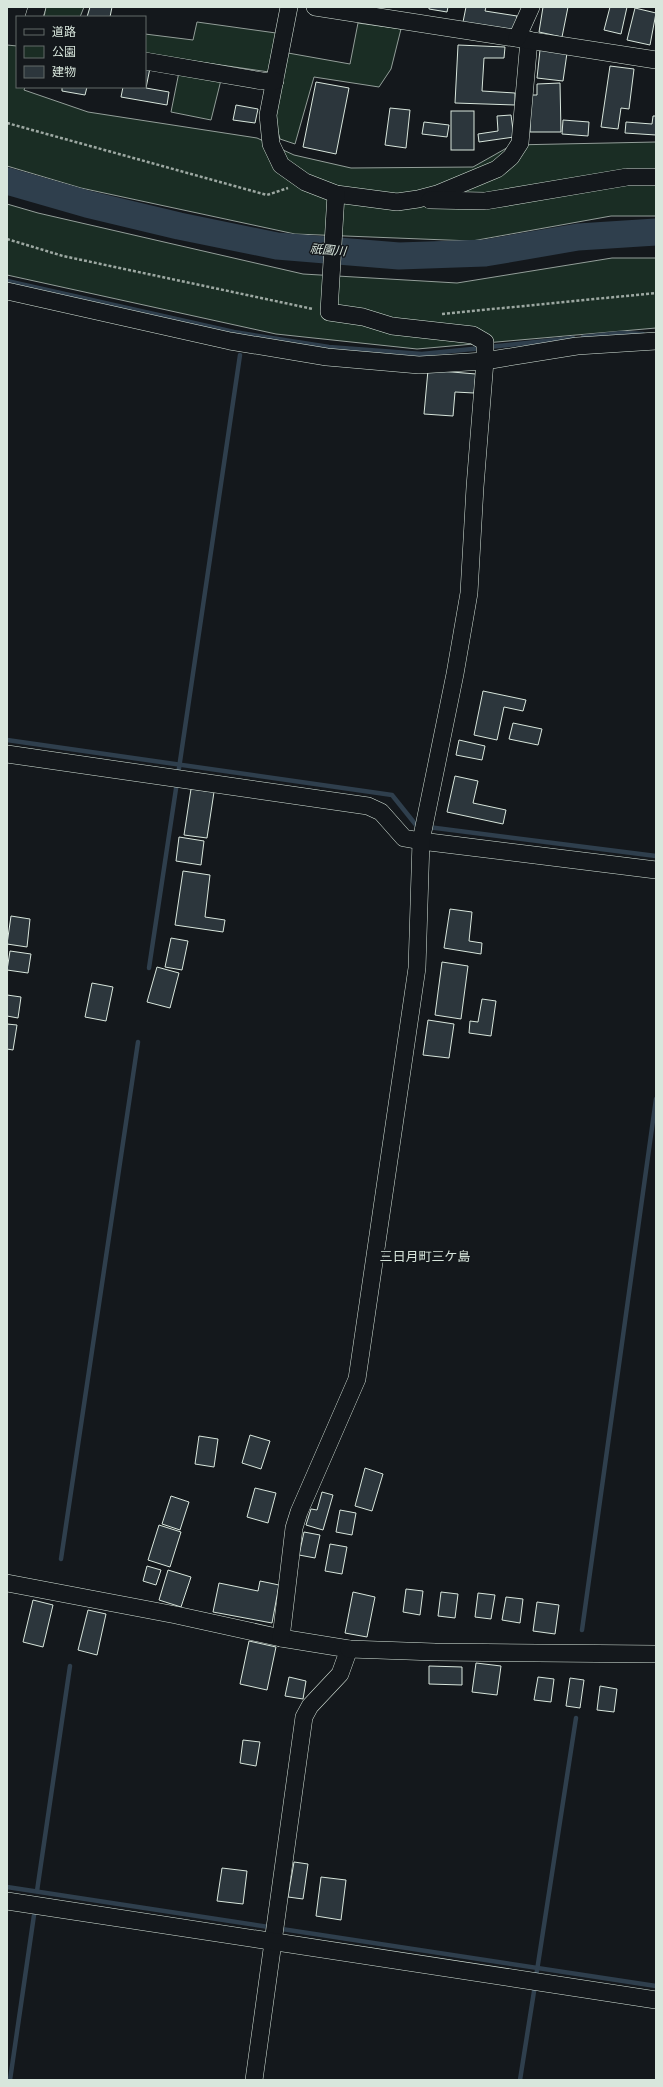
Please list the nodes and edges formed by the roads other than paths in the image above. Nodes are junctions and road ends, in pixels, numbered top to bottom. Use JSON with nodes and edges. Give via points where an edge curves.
{"nodes":[{"id":1,"x":290,"y":7,"type":"edge"},
{"id":2,"x":315,"y":7,"type":"edge"},
{"id":3,"x":531,"y":7,"type":"edge"},
{"id":4,"x":523,"y":39,"type":"junction"},
{"id":5,"x":656,"y":60,"type":"edge"},
{"id":6,"x":146,"y":61,"type":"edge"},
{"id":7,"x":275,"y":81,"type":"junction"},
{"id":8,"x":656,"y":177,"type":"edge"},
{"id":9,"x":336,"y":194,"type":"junction"},
{"id":10,"x":418,"y":199,"type":"junction"},
{"id":11,"x":7,"y":291,"type":"edge"},
{"id":12,"x":656,"y":341,"type":"edge"},
{"id":13,"x":486,"y":361,"type":"junction"},
{"id":14,"x":7,"y":754,"type":"edge"},
{"id":15,"x":421,"y":841,"type":"junction"},
{"id":16,"x":656,"y":870,"type":"edge"},
{"id":17,"x":7,"y":1583,"type":"edge"},
{"id":18,"x":281,"y":1638,"type":"junction"},
{"id":19,"x":349,"y":1649,"type":"junction"},
{"id":20,"x":656,"y":1654,"type":"edge"},
{"id":21,"x":7,"y":1901,"type":"edge"},
{"id":22,"x":274,"y":1942,"type":"junction"},
{"id":23,"x":656,"y":2000,"type":"edge"},
{"id":24,"x":254,"y":2080,"type":"edge"}],
"edges":[{"from":1,"to":7,"type":"street"},
{"from":2,"to":4,"type":"street"},
{"from":3,"to":4,"type":"street"},
{"from":4,"to":5,"type":"street"},
{"from":4,"to":10,"type":"street","via":[[522,129],[520,143],[511,157],[497,169],[437,194]]},
{"from":6,"to":7,"type":"street"},
{"from":7,"to":9,"type":"street","via":[[268,115],[271,144],[281,165],[305,182]]},
{"from":8,"to":10,"type":"street","via":[[627,177],[486,201]]},
{"from":9,"to":10,"type":"street","via":[[397,202]]},
{"from":9,"to":13,"type":"street","via":[[329,312],[363,317],[392,326],[473,334],[485,342]]},
{"from":11,"to":13,"type":"street","via":[[230,341],[327,356],[420,365]]},
{"from":12,"to":13,"type":"street","via":[[577,346]]},
{"from":13,"to":15,"type":"street","via":[[469,593]]},
{"from":14,"to":15,"type":"street","via":[[368,806],[381,812],[404,838]]},
{"from":15,"to":16,"type":"street"},
{"from":15,"to":18,"type":"street","via":[[417,968],[357,1380],[294,1528]]},
{"from":17,"to":18,"type":"street"},
{"from":18,"to":19,"type":"street"},
{"from":19,"to":20,"type":"street"},
{"from":19,"to":22,"type":"street","via":[[340,1674],[304,1716]]},
{"from":21,"to":22,"type":"street"},
{"from":22,"to":23,"type":"street"},
{"from":22,"to":24,"type":"street"}]}
